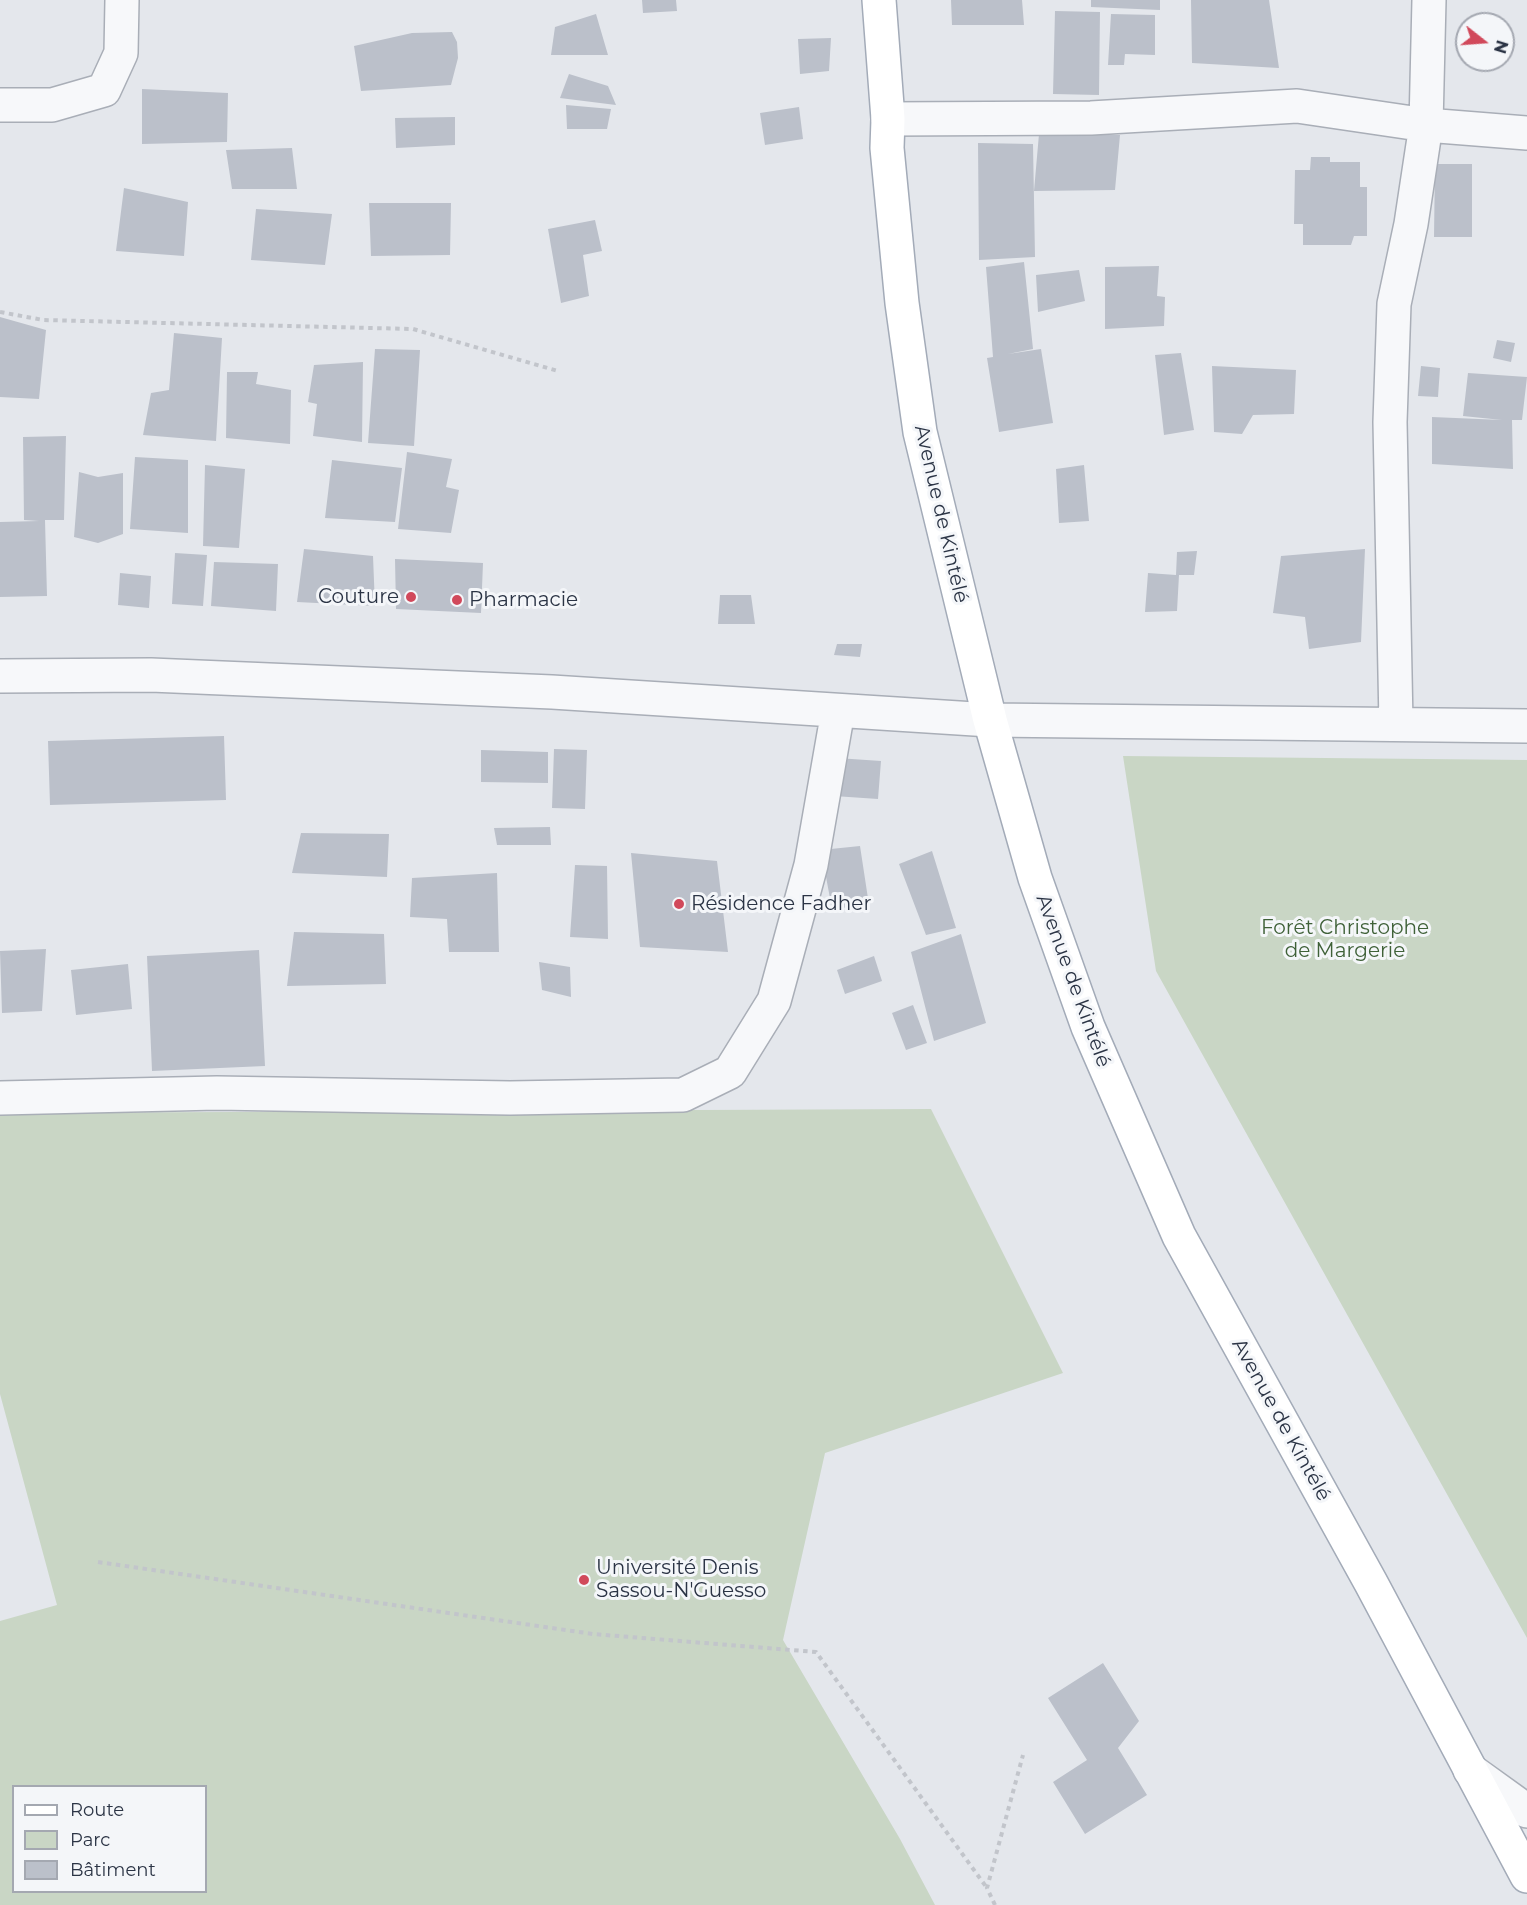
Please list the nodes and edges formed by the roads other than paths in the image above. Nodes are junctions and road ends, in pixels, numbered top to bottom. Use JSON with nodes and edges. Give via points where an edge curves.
{"nodes":[{"id":1,"x":122,"y":0,"type":"edge"},
{"id":2,"x":879,"y":0,"type":"edge"},
{"id":3,"x":1429,"y":0,"type":"edge"},
{"id":4,"x":0,"y":105,"type":"edge"},
{"id":5,"x":888,"y":119,"type":"junction"},
{"id":6,"x":1426,"y":125,"type":"junction"},
{"id":7,"x":1527,"y":133,"type":"edge"},
{"id":8,"x":0,"y":676,"type":"edge"},
{"id":9,"x":838,"y":711,"type":"junction"},
{"id":10,"x":990,"y":720,"type":"junction"},
{"id":11,"x":1396,"y":724,"type":"junction"},
{"id":12,"x":1527,"y":726,"type":"edge"},
{"id":13,"x":0,"y":1098,"type":"edge"},
{"id":14,"x":1470,"y":1770,"type":"junction"},
{"id":15,"x":1527,"y":1811,"type":"edge"},
{"id":16,"x":1527,"y":1876,"type":"edge"}],
"edges":[{"from":1,"to":4,"type":"street","via":[[121,53],[104,90],[52,105]]},
{"from":2,"to":5,"type":"main road","name":"Avenue de Kintélé"},
{"from":3,"to":6,"type":"street"},
{"from":5,"to":6,"type":"street","via":[[1091,118],[1297,106]]},
{"from":5,"to":10,"type":"main road","name":"Avenue de Kintélé","via":[[902,303],[920,432]]},
{"from":6,"to":7,"type":"street"},
{"from":6,"to":11,"type":"street","via":[[1394,304],[1390,422]]},
{"from":8,"to":9,"type":"street","via":[[151,675],[540,691]]},
{"from":9,"to":10,"type":"street"},
{"from":9,"to":13,"type":"street","via":[[810,865],[774,1001],[730,1072],[683,1095],[510,1098],[217,1093]]},
{"from":10,"to":11,"type":"street"},
{"from":10,"to":14,"type":"main road","name":"Avenue de Kintélé","via":[[1035,878],[1088,1027],[1179,1236]]},
{"from":11,"to":12,"type":"street"},
{"from":14,"to":15,"type":"street"},
{"from":14,"to":16,"type":"main road","name":"Avenue de Kintélé"}]}
